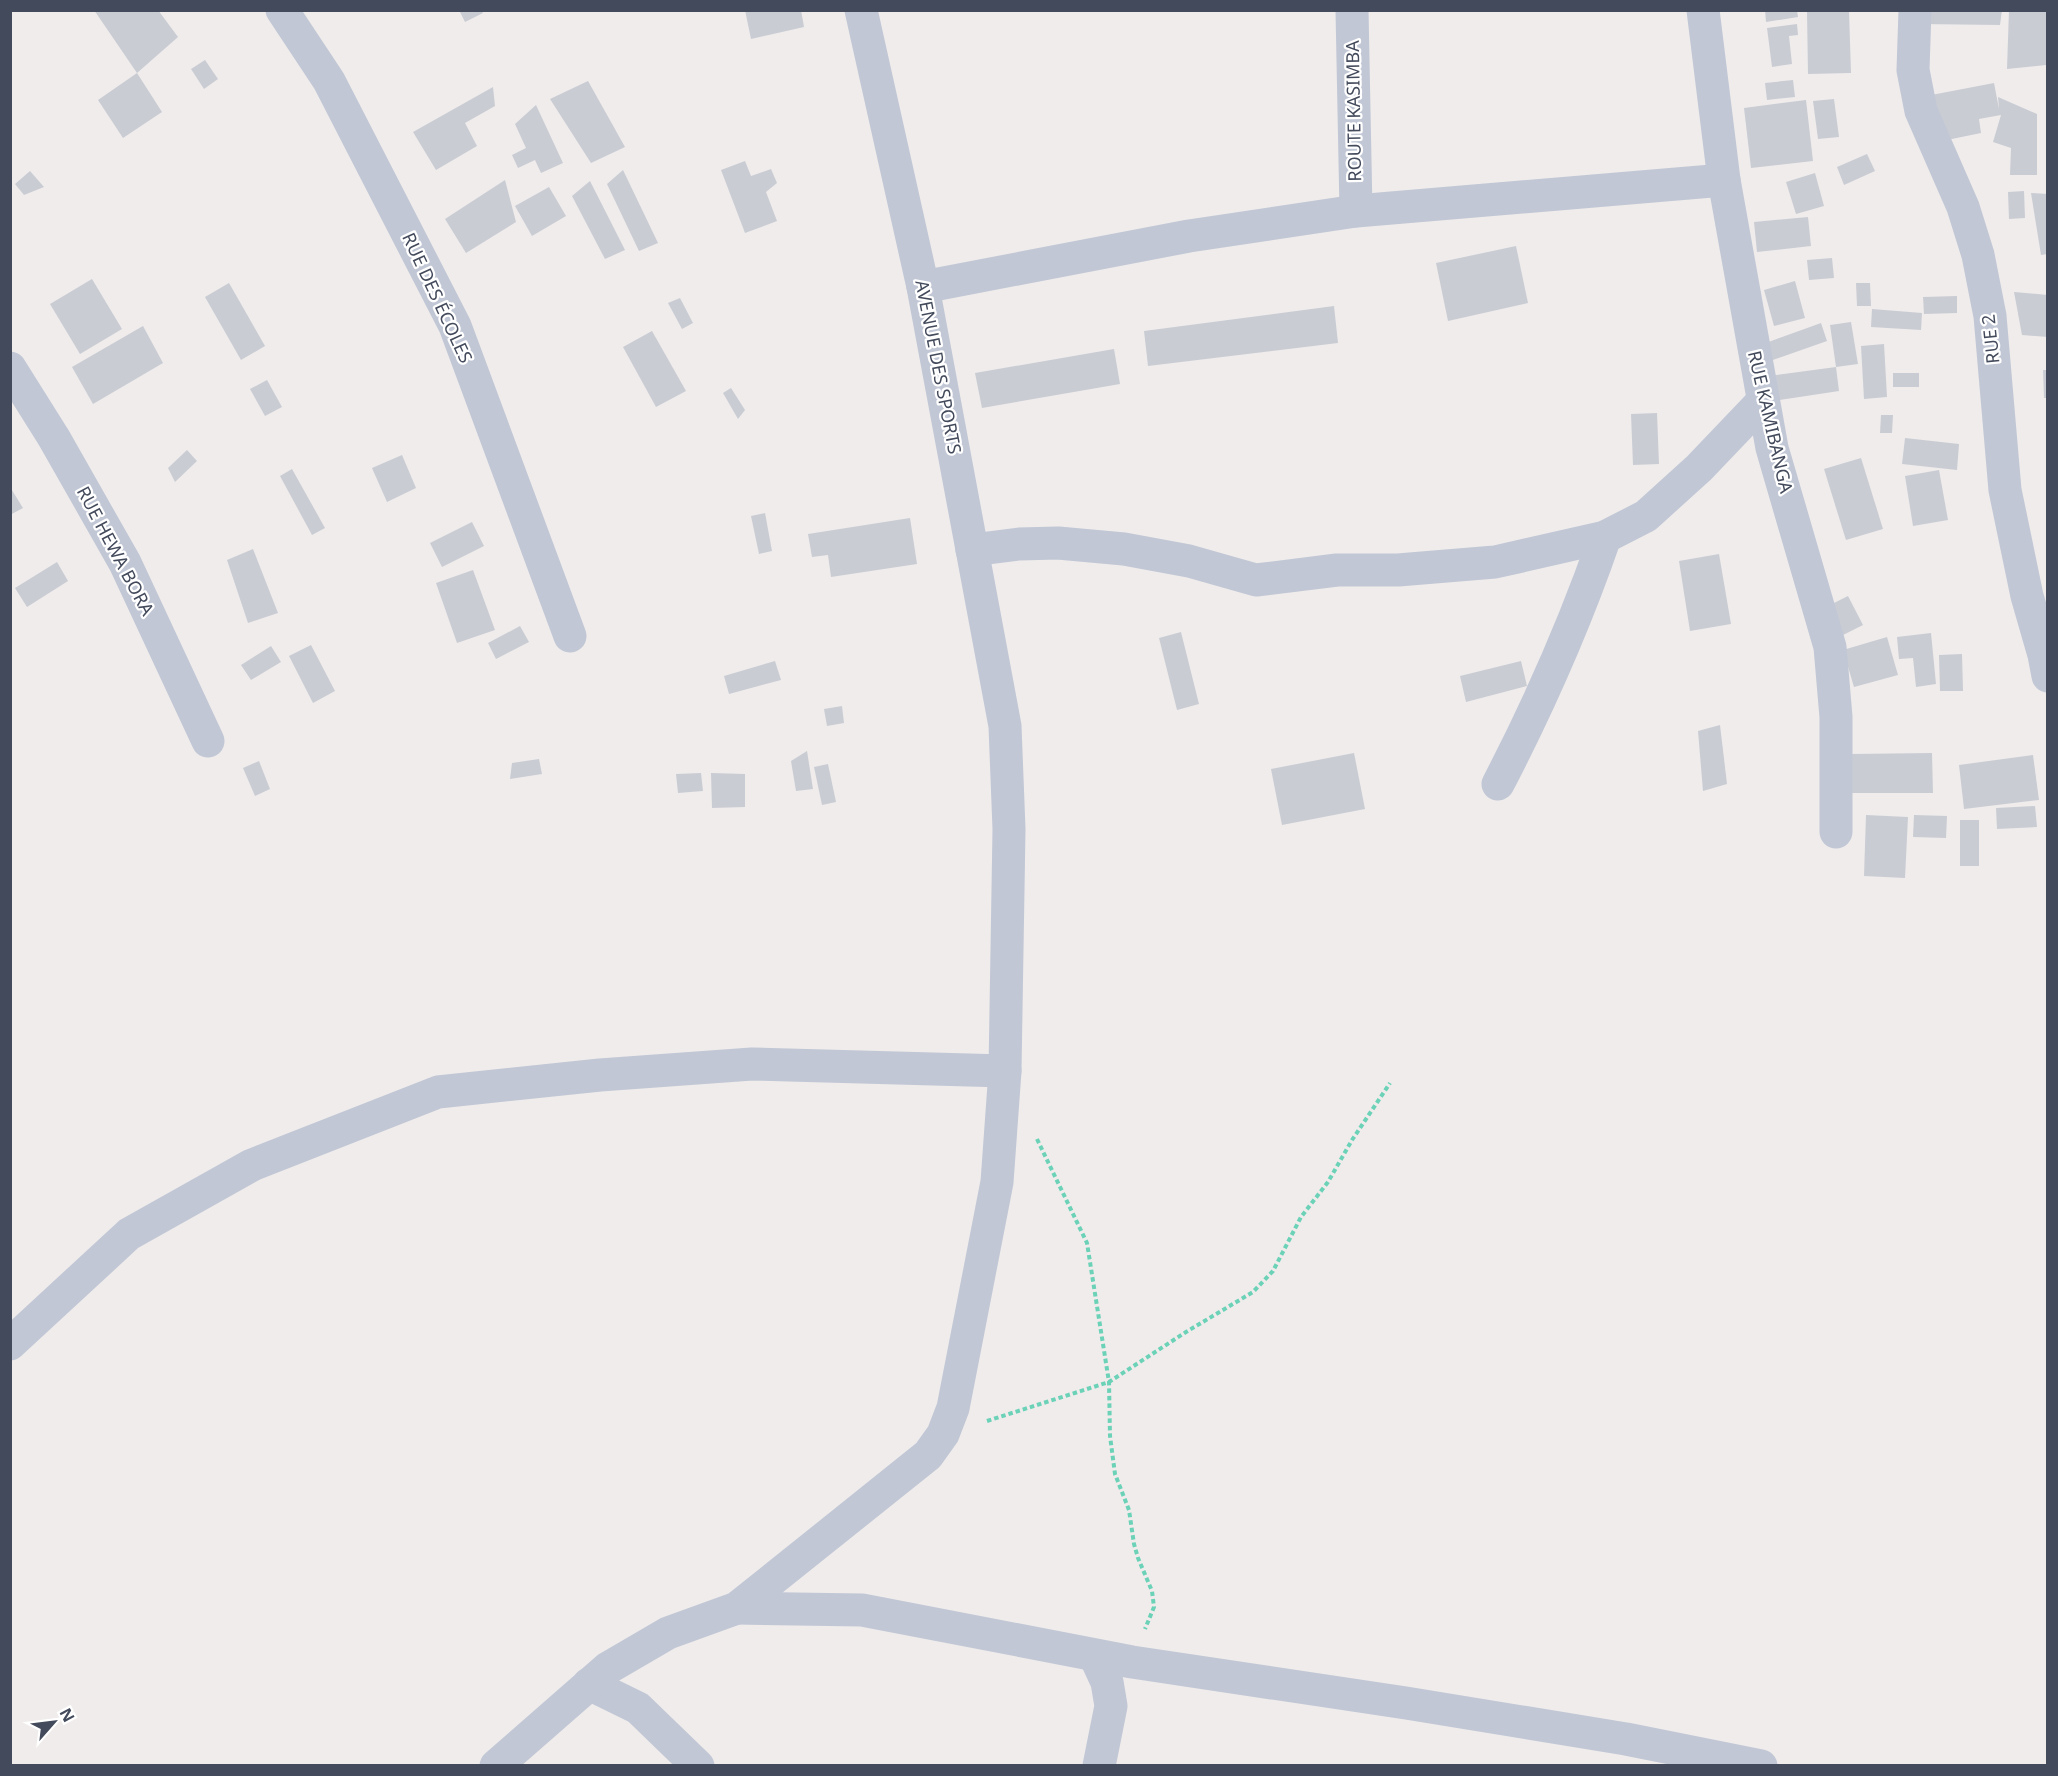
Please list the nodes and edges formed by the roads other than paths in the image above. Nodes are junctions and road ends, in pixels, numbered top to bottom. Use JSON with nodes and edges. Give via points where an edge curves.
{"nodes":[{"id":1,"x":282,"y":10,"type":"edge"},
{"id":2,"x":861,"y":10,"type":"edge"},
{"id":3,"x":1352,"y":10,"type":"edge"},
{"id":4,"x":1702,"y":10,"type":"edge"},
{"id":5,"x":1915,"y":10,"type":"edge"},
{"id":6,"x":1724,"y":180,"type":"junction"},
{"id":7,"x":1356,"y":211,"type":"junction"},
{"id":8,"x":923,"y":287,"type":"junction"},
{"id":9,"x":10,"y":368,"type":"edge"},
{"id":10,"x":1763,"y":401,"type":"junction"},
{"id":11,"x":1605,"y":537,"type":"junction"},
{"id":12,"x":972,"y":550,"type":"junction"},
{"id":13,"x":570,"y":636,"type":"dead end"},
{"id":14,"x":2048,"y":676,"type":"edge"},
{"id":15,"x":208,"y":741,"type":"dead end"},
{"id":16,"x":1498,"y":784,"type":"dead end"},
{"id":17,"x":1836,"y":832,"type":"dead end"},
{"id":18,"x":1005,"y":1071,"type":"junction"},
{"id":19,"x":10,"y":1344,"type":"edge"},
{"id":20,"x":737,"y":1608,"type":"junction"},
{"id":21,"x":1095,"y":1656,"type":"junction"},
{"id":22,"x":589,"y":1684,"type":"junction"},
{"id":23,"x":496,"y":1766,"type":"edge"},
{"id":24,"x":698,"y":1766,"type":"edge"},
{"id":25,"x":1099,"y":1766,"type":"edge"},
{"id":26,"x":1761,"y":1766,"type":"edge"}],
"edges":[{"from":1,"to":13,"type":"street","name":"RUE DES ÉCOLES","via":[[329,81],[455,326]]},
{"from":2,"to":8,"type":"street","name":"AVENUE DES SPORTS"},
{"from":3,"to":7,"type":"street","name":"ROUTE KASIMBA"},
{"from":4,"to":6,"type":"street","name":"RUE KAMIBANGA"},
{"from":5,"to":14,"type":"street","name":"RUE 2","via":[[1913,70],[1921,111],[1963,207],[1978,255],[1990,315],[2005,490]]},
{"from":6,"to":7,"type":"street"},
{"from":6,"to":10,"type":"street","name":"RUE KAMIBANGA"},
{"from":7,"to":8,"type":"street","via":[[1189,236]]},
{"from":8,"to":12,"type":"street","name":"AVENUE DES SPORTS"},
{"from":9,"to":15,"type":"street","name":"RUE HEWA BORA","via":[[125,562]]},
{"from":10,"to":11,"type":"street","via":[[1646,516]]},
{"from":10,"to":17,"type":"street","name":"RUE KAMIBANGA","via":[[1772,448],[1830,647],[1836,717]]},
{"from":11,"to":12,"type":"street","via":[[1495,562],[1398,570],[1336,570],[1256,580],[1189,561],[1124,549],[1058,543]]},
{"from":11,"to":16,"type":"street","via":[[1586,594],[1538,707]]},
{"from":12,"to":18,"type":"street","name":"AVENUE DES SPORTS","via":[[1005,726],[1010,829]]},
{"from":18,"to":19,"type":"street","via":[[752,1064],[438,1092],[252,1165],[129,1234]]},
{"from":18,"to":20,"type":"street","name":"AVENUE DES SPORTS","via":[[997,1182],[953,1408],[943,1434],[928,1455]]},
{"from":20,"to":21,"type":"street","via":[[862,1610]]},
{"from":20,"to":22,"type":"street","via":[[668,1634]]},
{"from":21,"to":25,"type":"street","via":[[1107,1682],[1111,1706]]},
{"from":21,"to":26,"type":"street","via":[[1603,1735]]},
{"from":22,"to":23,"type":"street"},
{"from":22,"to":24,"type":"street","via":[[638,1708]]}]}
